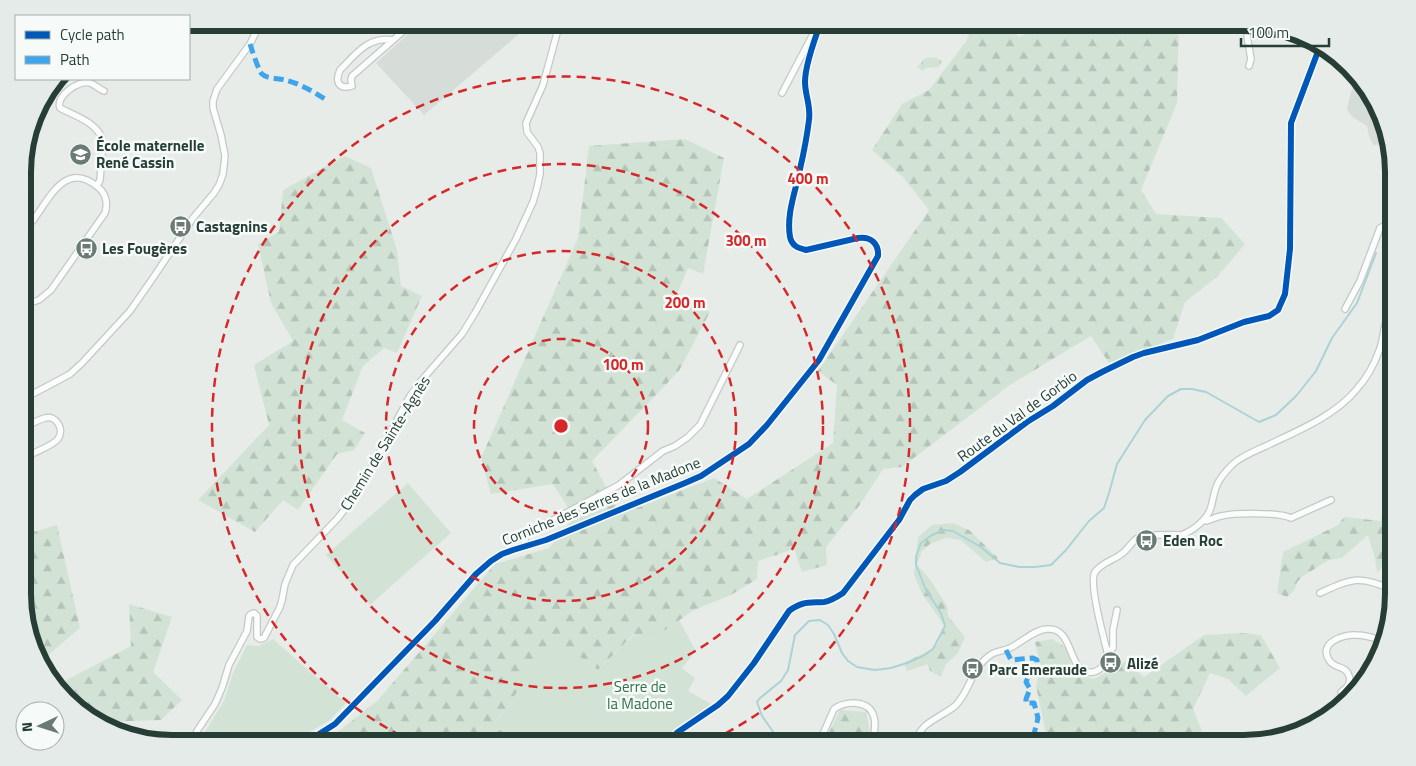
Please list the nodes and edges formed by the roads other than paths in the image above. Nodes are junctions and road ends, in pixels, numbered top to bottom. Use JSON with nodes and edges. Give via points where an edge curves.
{"nodes":[{"id":1,"x":256,"y":31,"type":"edge"},
{"id":2,"x":404,"y":31,"type":"edge"},
{"id":3,"x":557,"y":31,"type":"edge"},
{"id":4,"x":817,"y":31,"type":"edge"},
{"id":5,"x":1249,"y":31,"type":"edge"},
{"id":6,"x":816,"y":34,"type":"junction"},
{"id":7,"x":393,"y":40,"type":"junction"},
{"id":8,"x":1318,"y":53,"type":"edge"},
{"id":9,"x":1249,"y":66,"type":"dead end"},
{"id":10,"x":104,"y":91,"type":"dead end"},
{"id":11,"x":782,"y":93,"type":"dead end"},
{"id":12,"x":97,"y":186,"type":"junction"},
{"id":13,"x":32,"y":222,"type":"edge"},
{"id":14,"x":1385,"y":226,"type":"edge"},
{"id":15,"x":32,"y":302,"type":"edge"},
{"id":16,"x":1345,"y":309,"type":"dead end"},
{"id":17,"x":1385,"y":324,"type":"edge"},
{"id":18,"x":740,"y":345,"type":"dead end"},
{"id":19,"x":31,"y":394,"type":"edge"},
{"id":20,"x":31,"y":424,"type":"edge"},
{"id":21,"x":34,"y":453,"type":"dead end"},
{"id":22,"x":1330,"y":500,"type":"dead end"},
{"id":23,"x":1204,"y":519,"type":"junction"},
{"id":24,"x":525,"y":546,"type":"junction"},
{"id":25,"x":1385,"y":586,"type":"edge"},
{"id":26,"x":1320,"y":593,"type":"dead end"},
{"id":27,"x":1117,"y":610,"type":"dead end"},
{"id":28,"x":1377,"y":639,"type":"edge"},
{"id":29,"x":1108,"y":653,"type":"junction"},
{"id":30,"x":1341,"y":692,"type":"dead end"},
{"id":31,"x":824,"y":734,"type":"edge"},
{"id":32,"x":874,"y":734,"type":"edge"},
{"id":33,"x":918,"y":734,"type":"edge"},
{"id":34,"x":195,"y":735,"type":"edge"},
{"id":35,"x":319,"y":735,"type":"edge"},
{"id":36,"x":675,"y":735,"type":"edge"}],
"edges":[{"from":1,"to":19,"type":"street","via":[[217,89],[213,101],[225,156],[219,185],[130,311],[70,374]]},
{"from":2,"to":7,"type":"street"},
{"from":3,"to":34,"type":"street","name":"Chemin de Sainte-Agnès","via":[[542,85],[526,123],[526,132],[540,153],[540,174],[533,202],[516,239],[462,334],[410,396],[350,501],[293,565],[280,607],[264,638],[257,637],[256,616],[249,616],[247,631],[229,665],[215,704]]},
{"from":4,"to":6,"type":"street","name":"Corniche des Serres de la Madone"},
{"from":5,"to":9,"type":"street"},
{"from":6,"to":11,"type":"street"},
{"from":6,"to":24,"type":"street","name":"Corniche des Serres de la Madone","via":[[806,73],[810,113],[791,208],[791,240],[806,250],[867,238],[878,250],[878,256],[840,325],[819,360],[756,438],[741,451],[701,476]]},
{"from":7,"to":7,"type":"street","via":[[366,44],[337,75],[341,86],[352,86],[352,76]]},
{"from":8,"to":36,"type":"street","name":"Route du Val de Gorbio","via":[[1291,124],[1290,249],[1285,294],[1278,310],[1198,340],[1144,353],[1119,363],[1087,380],[946,481],[923,489],[910,500],[899,520],[843,593],[830,600],[796,606],[728,696]]},
{"from":10,"to":12,"type":"street","via":[[90,82],[83,83],[64,94],[58,104],[94,127],[102,138]]},
{"from":12,"to":13,"type":"street","via":[[79,178],[65,181],[49,196]]},
{"from":12,"to":15,"type":"street","via":[[106,200],[105,213],[51,290]]},
{"from":14,"to":16,"type":"street","via":[[1380,228],[1360,281]]},
{"from":17,"to":23,"type":"street","via":[[1380,351],[1355,392],[1329,413],[1237,461],[1217,483],[1209,513]]},
{"from":18,"to":24,"type":"street","via":[[700,426],[619,485],[530,532],[525,536]]},
{"from":20,"to":21,"type":"street","via":[[43,418],[52,418],[61,432],[52,444]]},
{"from":22,"to":23,"type":"street","via":[[1291,518],[1269,514]]},
{"from":23,"to":29,"type":"street","via":[[1181,535],[1136,539],[1123,553],[1095,572],[1097,608]]},
{"from":24,"to":35,"type":"street","name":"Corniche des Serres de la Madone","via":[[502,554],[476,574],[336,724]]},
{"from":25,"to":26,"type":"street","via":[[1354,579]]},
{"from":27,"to":29,"type":"street","via":[[1113,648]]},
{"from":28,"to":30,"type":"street","via":[[1354,634],[1332,641],[1328,646],[1329,661],[1345,669],[1350,680],[1348,687]]},
{"from":29,"to":33,"type":"street","via":[[1107,661],[1098,671],[1083,671],[1058,632],[1054,629],[1041,630],[985,659],[961,700],[925,725]]},
{"from":31,"to":32,"type":"street","via":[[834,709],[855,702],[874,714]]}]}
